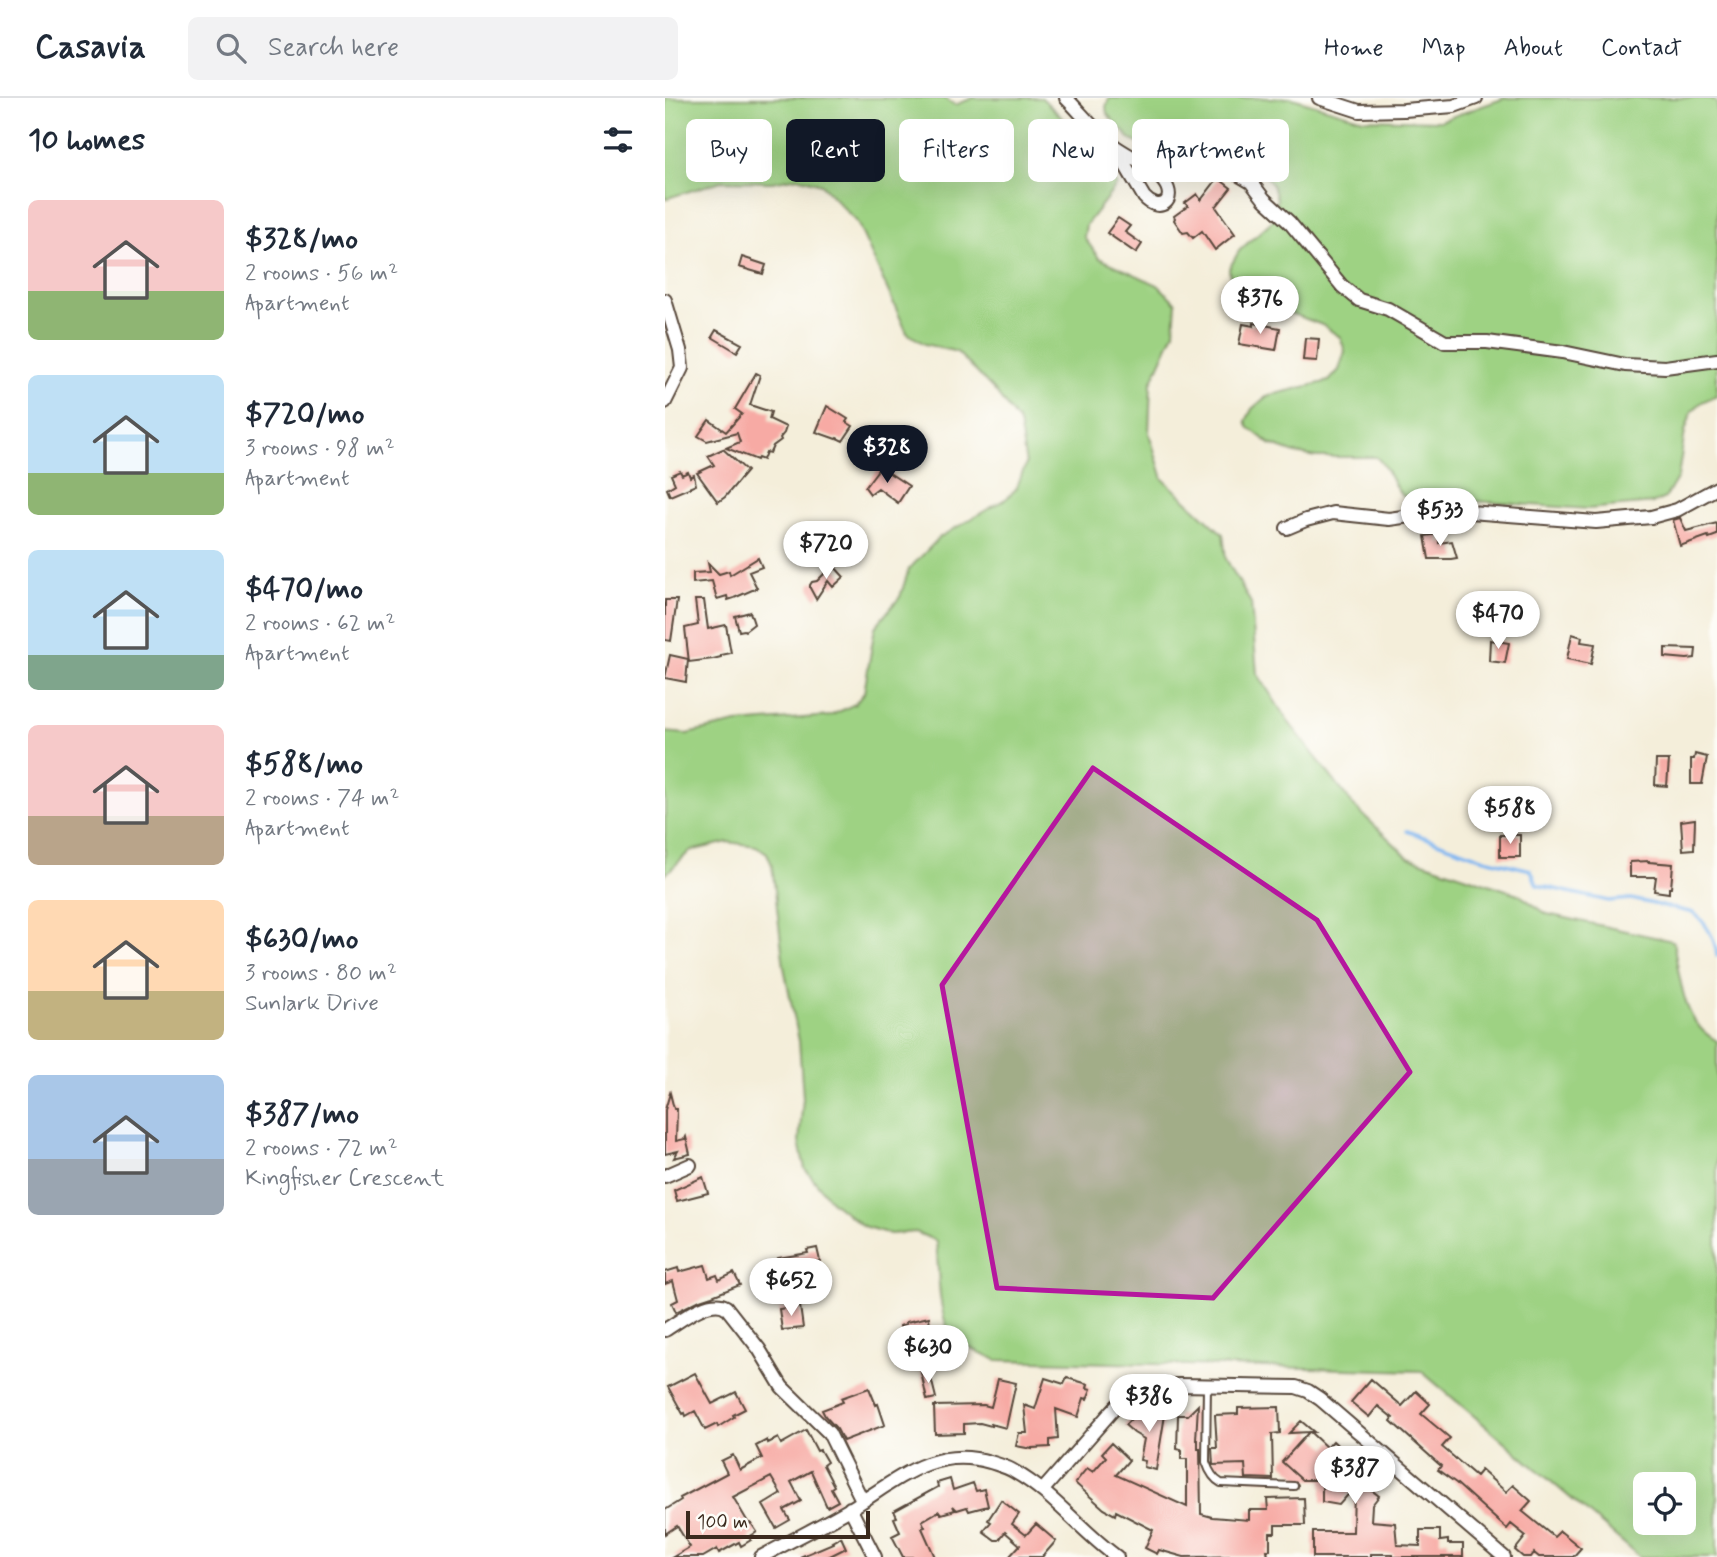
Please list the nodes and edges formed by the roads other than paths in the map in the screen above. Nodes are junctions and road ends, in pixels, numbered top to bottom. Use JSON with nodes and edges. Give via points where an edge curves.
{"nodes":[{"id":1,"x":1066,"y":98,"type":"edge"},
{"id":2,"x":1319,"y":98,"type":"edge"},
{"id":3,"x":1476,"y":98,"type":"edge"},
{"id":4,"x":1087,"y":119,"type":"edge"},
{"id":5,"x":1118,"y":153,"type":"edge"},
{"id":6,"x":1132,"y":177,"type":"edge"},
{"id":7,"x":1135,"y":182,"type":"edge"},
{"id":8,"x":1164,"y":182,"type":"edge"},
{"id":9,"x":1251,"y":182,"type":"edge"},
{"id":10,"x":665,"y":300,"type":"edge"},
{"id":11,"x":1717,"y":360,"type":"edge"},
{"id":12,"x":665,"y":402,"type":"edge"},
{"id":13,"x":1717,"y":488,"type":"edge"},
{"id":14,"x":1287,"y":527,"type":"dead end"},
{"id":15,"x":690,"y":1165,"type":"dead end"},
{"id":16,"x":665,"y":1175,"type":"edge"},
{"id":17,"x":665,"y":1330,"type":"edge"},
{"id":18,"x":1207,"y":1385,"type":"junction"},
{"id":19,"x":1294,"y":1486,"type":"dead end"},
{"id":20,"x":1042,"y":1492,"type":"junction"},
{"id":21,"x":862,"y":1500,"type":"junction"},
{"id":22,"x":850,"y":1508,"type":"junction"},
{"id":23,"x":761,"y":1557,"type":"edge"},
{"id":24,"x":875,"y":1557,"type":"edge"},
{"id":25,"x":1117,"y":1557,"type":"edge"},
{"id":26,"x":1504,"y":1557,"type":"edge"}],
"edges":[{"from":1,"to":4,"type":"street"},
{"from":2,"to":3,"type":"street","via":[[1359,111],[1454,106]]},
{"from":5,"to":6,"type":"street"},
{"from":7,"to":8,"type":"street","via":[[1152,205],[1169,199]]},
{"from":9,"to":11,"type":"street","via":[[1342,286],[1359,300],[1388,309],[1445,342],[1487,341],[1625,365],[1665,367]]},
{"from":10,"to":12,"type":"street","via":[[682,362]]},
{"from":13,"to":14,"type":"street","via":[[1677,510],[1596,522],[1470,512],[1389,519],[1333,513]]},
{"from":15,"to":16,"type":"street"},
{"from":17,"to":21,"type":"street","via":[[709,1305],[726,1307],[782,1387],[829,1433]]},
{"from":18,"to":19,"type":"lane","via":[[1206,1462],[1216,1481]]},
{"from":18,"to":20,"type":"street","via":[[1149,1386],[1127,1395]]},
{"from":18,"to":26,"type":"street","via":[[1309,1391]]},
{"from":20,"to":21,"type":"street","via":[[999,1465],[959,1457],[916,1468]]},
{"from":20,"to":25,"type":"street"},
{"from":21,"to":22,"type":"street"},
{"from":22,"to":23,"type":"street"},
{"from":22,"to":24,"type":"street"}]}
